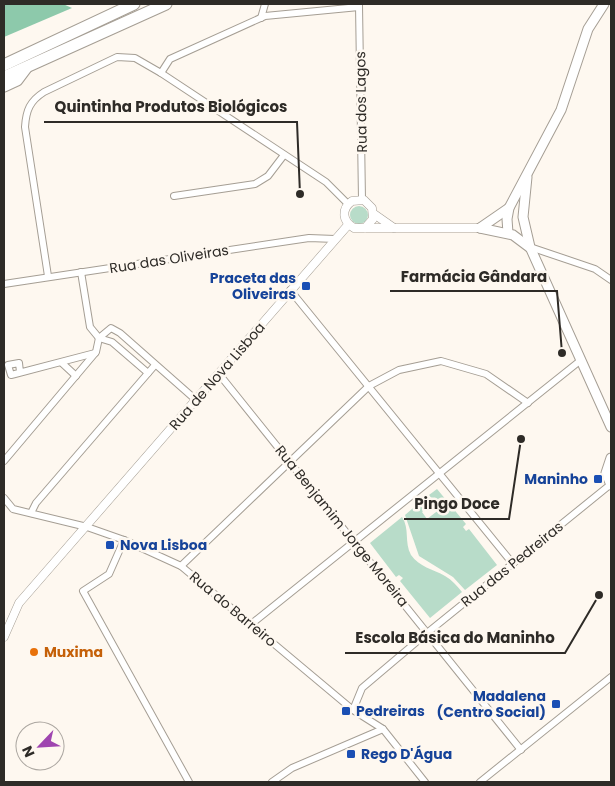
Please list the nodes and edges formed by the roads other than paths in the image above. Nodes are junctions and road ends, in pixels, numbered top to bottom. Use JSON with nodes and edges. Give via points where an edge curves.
{"nodes":[{"id":1,"x":134,"y":4,"type":"edge"},
{"id":2,"x":166,"y":4,"type":"edge"},
{"id":3,"x":265,"y":4,"type":"edge"},
{"id":4,"x":604,"y":4,"type":"edge"},
{"id":5,"x":359,"y":6,"type":"edge"},
{"id":6,"x":261,"y":18,"type":"junction"},
{"id":7,"x":4,"y":65,"type":"edge"},
{"id":8,"x":27,"y":66,"type":"junction"},
{"id":9,"x":161,"y":74,"type":"junction"},
{"id":10,"x":4,"y":77,"type":"edge"},
{"id":11,"x":4,"y":86,"type":"edge"},
{"id":12,"x":284,"y":155,"type":"junction"},
{"id":13,"x":527,"y":177,"type":"junction"},
{"id":14,"x":174,"y":196,"type":"dead end"},
{"id":15,"x":362,"y":200,"type":"junction"},
{"id":16,"x":348,"y":204,"type":"junction"},
{"id":17,"x":509,"y":208,"type":"junction"},
{"id":18,"x":374,"y":214,"type":"junction"},
{"id":19,"x":522,"y":217,"type":"junction"},
{"id":20,"x":348,"y":225,"type":"junction"},
{"id":21,"x":365,"y":228,"type":"junction"},
{"id":22,"x":394,"y":228,"type":"junction"},
{"id":23,"x":480,"y":228,"type":"junction"},
{"id":24,"x":508,"y":233,"type":"junction"},
{"id":25,"x":335,"y":239,"type":"junction"},
{"id":26,"x":530,"y":247,"type":"junction"},
{"id":27,"x":81,"y":272,"type":"junction"},
{"id":28,"x":48,"y":276,"type":"junction"},
{"id":29,"x":611,"y":280,"type":"edge"},
{"id":30,"x":4,"y":284,"type":"edge"},
{"id":31,"x":290,"y":290,"type":"junction"},
{"id":32,"x":120,"y":333,"type":"junction"},
{"id":33,"x":99,"y":338,"type":"junction"},
{"id":34,"x":112,"y":342,"type":"junction"},
{"id":35,"x":96,"y":352,"type":"junction"},
{"id":36,"x":581,"y":360,"type":"junction"},
{"id":37,"x":62,"y":363,"type":"junction"},
{"id":38,"x":155,"y":365,"type":"junction"},
{"id":39,"x":20,"y":372,"type":"dead end"},
{"id":40,"x":148,"y":373,"type":"junction"},
{"id":41,"x":219,"y":374,"type":"junction"},
{"id":42,"x":76,"y":376,"type":"junction"},
{"id":43,"x":369,"y":386,"type":"junction"},
{"id":44,"x":196,"y":400,"type":"junction"},
{"id":45,"x":528,"y":403,"type":"junction"},
{"id":46,"x":611,"y":427,"type":"edge"},
{"id":47,"x":611,"y":458,"type":"edge"},
{"id":48,"x":290,"y":460,"type":"junction"},
{"id":49,"x":4,"y":461,"type":"edge"},
{"id":50,"x":439,"y":472,"type":"junction"},
{"id":51,"x":611,"y":485,"type":"edge"},
{"id":52,"x":4,"y":498,"type":"edge"},
{"id":53,"x":31,"y":513,"type":"junction"},
{"id":54,"x":87,"y":527,"type":"junction"},
{"id":55,"x":124,"y":540,"type":"junction"},
{"id":56,"x":354,"y":541,"type":"junction"},
{"id":57,"x":513,"y":564,"type":"junction"},
{"id":58,"x":181,"y":566,"type":"junction"},
{"id":59,"x":250,"y":625,"type":"junction"},
{"id":60,"x":427,"y":632,"type":"junction"},
{"id":61,"x":4,"y":637,"type":"edge"},
{"id":62,"x":611,"y":677,"type":"edge"},
{"id":63,"x":353,"y":710,"type":"junction"},
{"id":64,"x":383,"y":729,"type":"junction"},
{"id":65,"x":520,"y":750,"type":"junction"},
{"id":66,"x":189,"y":782,"type":"edge"},
{"id":67,"x":272,"y":782,"type":"edge"},
{"id":68,"x":425,"y":782,"type":"edge"},
{"id":69,"x":480,"y":782,"type":"edge"}],
"edges":[{"from":1,"to":7,"type":"highway"},
{"from":2,"to":8,"type":"highway"},
{"from":3,"to":6,"type":"street"},
{"from":4,"to":13,"type":"main road","via":[[588,29],[561,110]]},
{"from":5,"to":6,"type":"street"},
{"from":5,"to":15,"type":"street","name":"Rua dos Lagos"},
{"from":6,"to":9,"type":"street","via":[[170,59]]},
{"from":8,"to":10,"type":"highway"},
{"from":8,"to":11,"type":"highway","via":[[17,80]]},
{"from":9,"to":12,"type":"street"},
{"from":9,"to":28,"type":"street","via":[[135,58],[118,57],[44,92],[34,99],[26,112],[25,127]]},
{"from":12,"to":14,"type":"street","via":[[268,176],[255,184]]},
{"from":12,"to":16,"type":"street","via":[[326,182]]},
{"from":13,"to":17,"type":"main road"},
{"from":13,"to":19,"type":"main road"},
{"from":15,"to":16,"type":"street"},
{"from":15,"to":18,"type":"street","via":[[369,203]]},
{"from":16,"to":20,"type":"street","via":[[344,215]]},
{"from":17,"to":23,"type":"main road"},
{"from":17,"to":24,"type":"main road"},
{"from":18,"to":21,"type":"street"},
{"from":18,"to":22,"type":"street"},
{"from":19,"to":24,"type":"main road"},
{"from":19,"to":26,"type":"main road"},
{"from":20,"to":21,"type":"street"},
{"from":20,"to":25,"type":"street","name":"Rua de Nova Lisboa"},
{"from":21,"to":22,"type":"street"},
{"from":22,"to":23,"type":"street"},
{"from":23,"to":24,"type":"main road"},
{"from":24,"to":26,"type":"main road"},
{"from":25,"to":27,"type":"street","name":"Rua das Oliveiras","via":[[309,238]]},
{"from":25,"to":31,"type":"street","name":"Rua de Nova Lisboa"},
{"from":26,"to":29,"type":"street","via":[[595,269]]},
{"from":26,"to":36,"type":"main road"},
{"from":27,"to":28,"type":"street","name":"Rua das Oliveiras"},
{"from":27,"to":33,"type":"street","via":[[90,327]]},
{"from":28,"to":30,"type":"street","name":"Rua das Oliveiras"},
{"from":31,"to":41,"type":"street","name":"Rua de Nova Lisboa"},
{"from":31,"to":43,"type":"street"},
{"from":32,"to":33,"type":"street","via":[[111,328]]},
{"from":32,"to":34,"type":"street"},
{"from":32,"to":38,"type":"street"},
{"from":33,"to":34,"type":"street"},
{"from":33,"to":35,"type":"street"},
{"from":34,"to":40,"type":"street"},
{"from":35,"to":37,"type":"street"},
{"from":35,"to":42,"type":"street"},
{"from":36,"to":45,"type":"street"},
{"from":36,"to":46,"type":"main road"},
{"from":37,"to":39,"type":"street"},
{"from":37,"to":42,"type":"street"},
{"from":38,"to":40,"type":"street"},
{"from":38,"to":44,"type":"street"},
{"from":40,"to":53,"type":"street","via":[[36,503]]},
{"from":41,"to":44,"type":"street","name":"Rua de Nova Lisboa"},
{"from":41,"to":48,"type":"street","name":"Rua Benjamim Jorge Moreira"},
{"from":42,"to":49,"type":"street"},
{"from":43,"to":45,"type":"street","via":[[399,370],[441,360],[486,374]]},
{"from":43,"to":48,"type":"street"},
{"from":43,"to":50,"type":"street"},
{"from":44,"to":54,"type":"street","name":"Rua de Nova Lisboa"},
{"from":45,"to":50,"type":"street"},
{"from":47,"to":51,"type":"main road","via":[[606,473]]},
{"from":48,"to":56,"type":"street","name":"Rua Benjamim Jorge Moreira"},
{"from":48,"to":58,"type":"street"},
{"from":50,"to":56,"type":"street"},
{"from":50,"to":57,"type":"street"},
{"from":51,"to":57,"type":"street","name":"Rua das Pedreiras"},
{"from":52,"to":53,"type":"street","name":"Rua do Barreiro","via":[[13,510]]},
{"from":53,"to":54,"type":"street","name":"Rua do Barreiro"},
{"from":54,"to":55,"type":"street","name":"Rua do Barreiro"},
{"from":54,"to":61,"type":"street","name":"Rua de Nova Lisboa","via":[[20,603]]},
{"from":55,"to":58,"type":"street","name":"Rua do Barreiro"},
{"from":55,"to":66,"type":"street","via":[[109,574],[83,591]]},
{"from":56,"to":59,"type":"street"},
{"from":56,"to":60,"type":"street","name":"Rua Benjamim Jorge Moreira"},
{"from":57,"to":60,"type":"street","name":"Rua das Pedreiras"},
{"from":58,"to":59,"type":"street","name":"Rua do Barreiro"},
{"from":59,"to":63,"type":"street","name":"Rua do Barreiro"},
{"from":60,"to":63,"type":"street","name":"Rua das Pedreiras","via":[[362,688]]},
{"from":60,"to":65,"type":"street","name":"Rua Benjamim Jorge Moreira"},
{"from":62,"to":65,"type":"street"},
{"from":63,"to":64,"type":"street","name":"Rua do Barreiro"},
{"from":64,"to":67,"type":"street","via":[[292,768]]},
{"from":64,"to":68,"type":"street","name":"Rua do Barreiro"},
{"from":65,"to":69,"type":"street"}]}
